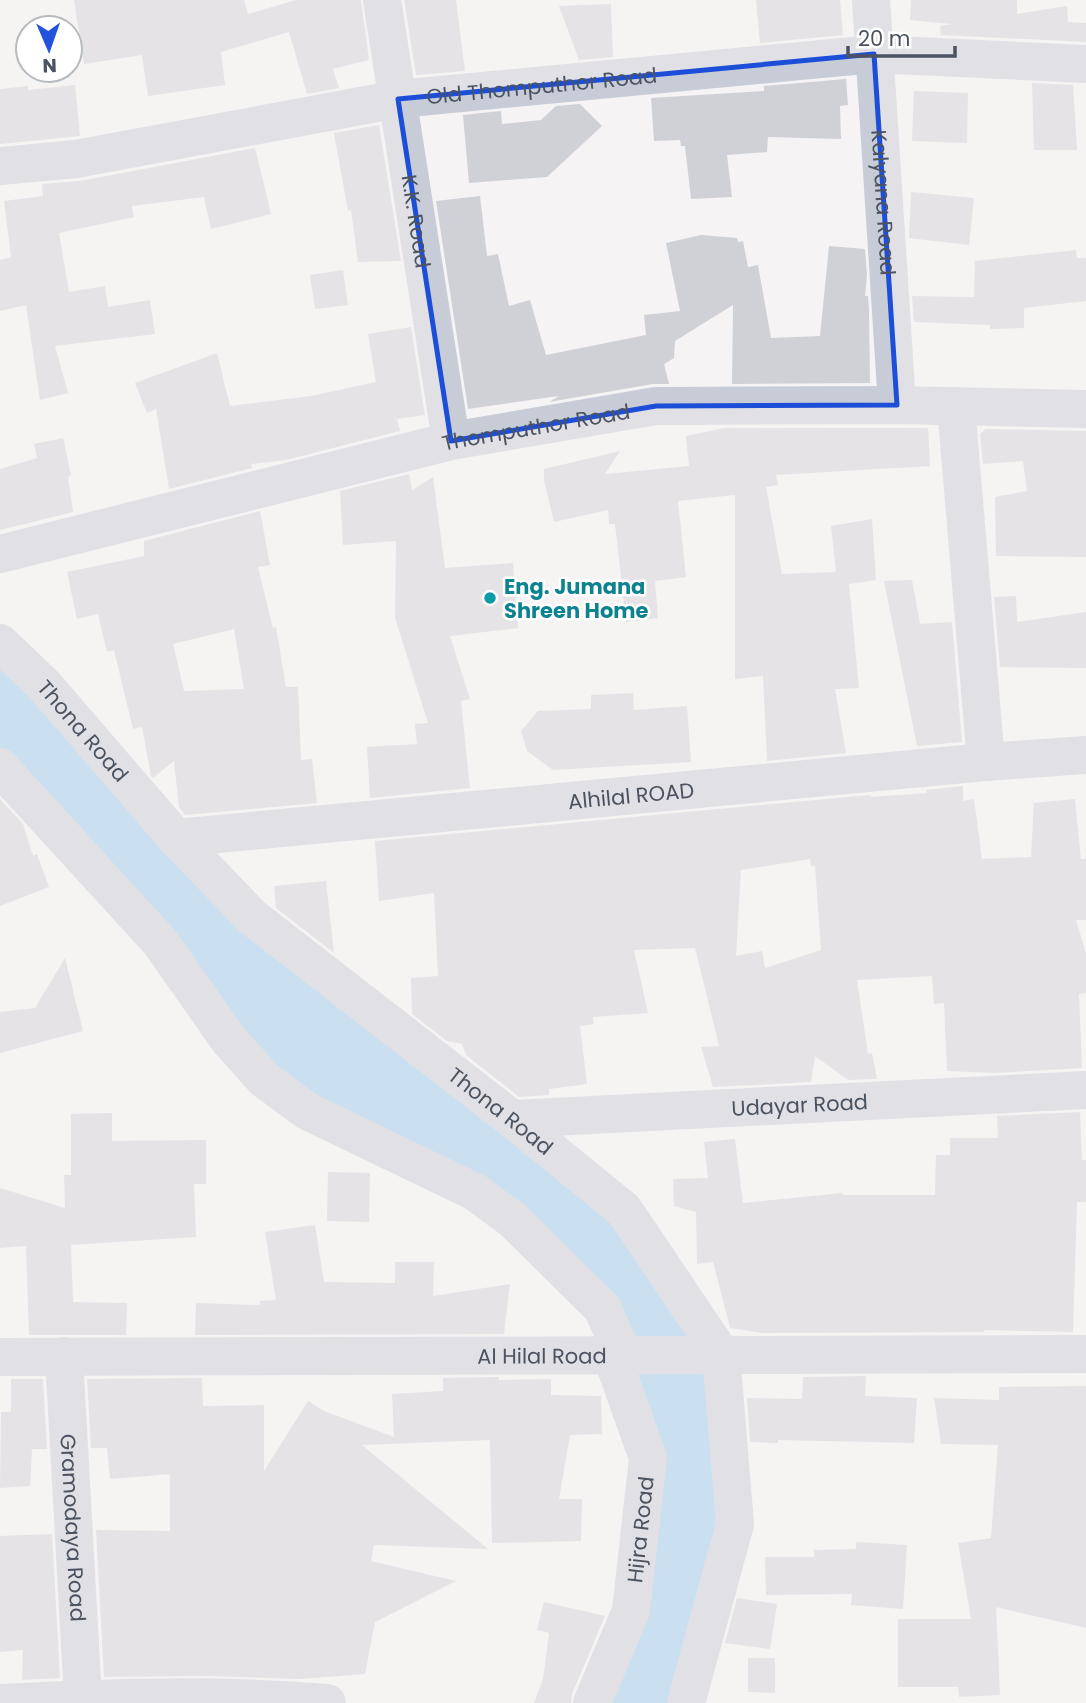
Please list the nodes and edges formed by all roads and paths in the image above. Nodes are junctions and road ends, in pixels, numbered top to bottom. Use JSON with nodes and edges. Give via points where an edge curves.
{"nodes":[{"id":1,"x":382,"y":0,"type":"edge"},
{"id":2,"x":871,"y":0,"type":"edge"},
{"id":3,"x":874,"y":54,"type":"junction"},
{"id":4,"x":1086,"y":64,"type":"edge"},
{"id":5,"x":398,"y":99,"type":"junction"},
{"id":6,"x":0,"y":166,"type":"edge"},
{"id":7,"x":897,"y":405,"type":"junction"},
{"id":8,"x":956,"y":406,"type":"junction"},
{"id":9,"x":1086,"y":409,"type":"edge"},
{"id":10,"x":451,"y":442,"type":"junction"},
{"id":11,"x":0,"y":554,"type":"edge"},
{"id":12,"x":0,"y":643,"type":"edge"},
{"id":13,"x":1086,"y":755,"type":"edge"},
{"id":14,"x":986,"y":762,"type":"junction"},
{"id":15,"x":0,"y":767,"type":"edge"},
{"id":16,"x":176,"y":838,"type":"junction"},
{"id":17,"x":1086,"y":1090,"type":"edge"},
{"id":18,"x":513,"y":1119,"type":"junction"},
{"id":19,"x":617,"y":1354,"type":"junction"},
{"id":20,"x":721,"y":1354,"type":"junction"},
{"id":21,"x":1086,"y":1354,"type":"edge"},
{"id":22,"x":64,"y":1356,"type":"junction"},
{"id":23,"x":0,"y":1357,"type":"edge"},
{"id":24,"x":99,"y":1700,"type":"edge"},
{"id":25,"x":0,"y":1703,"type":"edge"},
{"id":26,"x":327,"y":1703,"type":"edge"},
{"id":27,"x":592,"y":1703,"type":"edge"},
{"id":28,"x":686,"y":1703,"type":"edge"},
{"id":29,"x":717,"y":1703,"type":"edge"}],
"edges":[{"from":1,"to":5,"type":"street","name":"K.K. Road"},
{"from":2,"to":3,"type":"street","name":"Kalyana Road"},
{"from":3,"to":4,"type":"street","name":"Old Thomputhor Road"},
{"from":3,"to":5,"type":"street","name":"Old Thomputhor Road"},
{"from":3,"to":7,"type":"street","name":"Kalyana Road"},
{"from":5,"to":6,"type":"street","name":"Old Thomputhor Road","via":[[76,159]]},
{"from":5,"to":10,"type":"street","name":"K.K. Road"},
{"from":7,"to":8,"type":"street","name":"Thomputhor Road"},
{"from":7,"to":10,"type":"street","name":"Thomputhor Road","via":[[656,405]]},
{"from":8,"to":9,"type":"street","name":"Thomputhor Road"},
{"from":8,"to":14,"type":"street"},
{"from":10,"to":11,"type":"street","name":"Thomputhor Road"},
{"from":12,"to":16,"type":"street","name":"Thona Road","via":[[44,685]]},
{"from":13,"to":14,"type":"street","name":"Alhilal ROAD"},
{"from":14,"to":16,"type":"street","name":"Alhilal ROAD"},
{"from":15,"to":19,"type":"street","name":"Hijra Road","via":[[160,942],[229,1040],[265,1080],[307,1111],[475,1192],[513,1220],[603,1309]]},
{"from":16,"to":18,"type":"street","name":"Thona Road","via":[[252,917]]},
{"from":17,"to":18,"type":"street","name":"Udayar Road"},
{"from":18,"to":20,"type":"street","name":"Thona Road","via":[[624,1210]]},
{"from":19,"to":20,"type":"street","name":"Al Hilal Road"},
{"from":19,"to":22,"type":"street","name":"Al Hilal Road"},
{"from":19,"to":27,"type":"street","name":"Hijra Road","via":[[648,1458],[631,1611]]},
{"from":20,"to":21,"type":"street","name":"Al Hilal Road"},
{"from":20,"to":28,"type":"street","name":"Thona Road","via":[[735,1524]]},
{"from":22,"to":23,"type":"street","name":"Al Hilal Road"},
{"from":22,"to":24,"type":"street","name":"Gramodaya Road"},
{"from":24,"to":25,"type":"street"},
{"from":24,"to":26,"type":"street","via":[[250,1697]]},
{"from":28,"to":29,"type":"street"}]}
